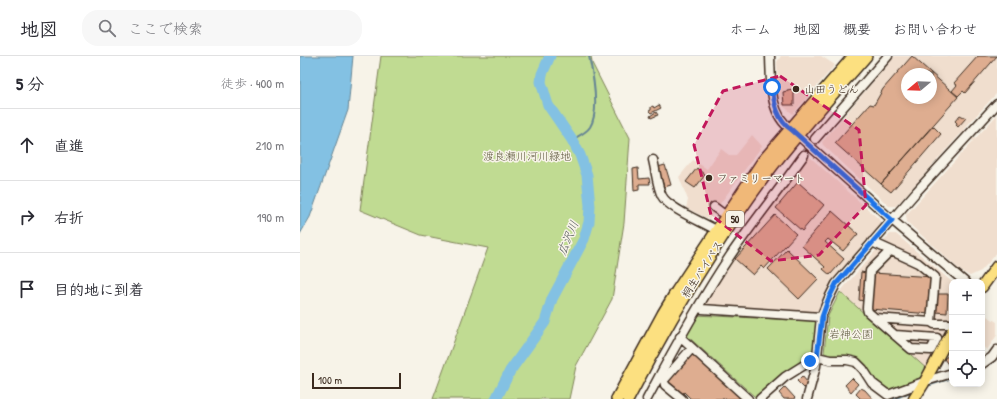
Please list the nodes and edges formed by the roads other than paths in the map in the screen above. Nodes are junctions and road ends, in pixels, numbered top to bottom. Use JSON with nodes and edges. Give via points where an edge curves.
{"nodes":[{"id":1,"x":770,"y":56,"type":"edge"},
{"id":2,"x":854,"y":56,"type":"edge"},
{"id":3,"x":866,"y":56,"type":"edge"},
{"id":4,"x":888,"y":56,"type":"edge"},
{"id":5,"x":997,"y":104,"type":"edge"},
{"id":6,"x":795,"y":133,"type":"junction"},
{"id":7,"x":815,"y":139,"type":"dead end"},
{"id":8,"x":804,"y":155,"type":"dead end"},
{"id":9,"x":653,"y":160,"type":"dead end"},
{"id":10,"x":714,"y":207,"type":"dead end"},
{"id":11,"x":726,"y":216,"type":"junction"},
{"id":12,"x":892,"y":220,"type":"junction"},
{"id":13,"x":716,"y":230,"type":"junction"},
{"id":14,"x":872,"y":242,"type":"junction"},
{"id":15,"x":890,"y":251,"type":"junction"},
{"id":16,"x":997,"y":266,"type":"edge"},
{"id":17,"x":961,"y":279,"type":"edge"},
{"id":18,"x":985,"y":283,"type":"edge"},
{"id":19,"x":698,"y":307,"type":"junction"},
{"id":20,"x":822,"y":317,"type":"junction"},
{"id":21,"x":875,"y":318,"type":"junction"},
{"id":22,"x":931,"y":322,"type":"junction"},
{"id":23,"x":949,"y":324,"type":"edge"},
{"id":24,"x":895,"y":335,"type":"dead end"},
{"id":25,"x":680,"y":337,"type":"junction"},
{"id":26,"x":949,"y":337,"type":"edge"},
{"id":27,"x":692,"y":348,"type":"junction"},
{"id":28,"x":997,"y":350,"type":"edge"},
{"id":29,"x":817,"y":357,"type":"junction"},
{"id":30,"x":985,"y":362,"type":"edge"},
{"id":31,"x":949,"y":375,"type":"edge"},
{"id":32,"x":921,"y":389,"type":"edge"},
{"id":33,"x":886,"y":397,"type":"edge"},
{"id":34,"x":617,"y":399,"type":"edge"},
{"id":35,"x":628,"y":399,"type":"edge"},
{"id":36,"x":647,"y":399,"type":"edge"},
{"id":37,"x":682,"y":399,"type":"edge"},
{"id":38,"x":748,"y":399,"type":"edge"},
{"id":39,"x":760,"y":399,"type":"edge"},
{"id":40,"x":807,"y":399,"type":"edge"}],
"edges":[{"from":1,"to":6,"type":"street","via":[[775,108],[784,125]]},
{"from":2,"to":6,"type":"highway","name":"桐生バイパス","number":"50"},
{"from":3,"to":6,"type":"highway","name":"桐生バイパス","number":"50"},
{"from":4,"to":7,"type":"street"},
{"from":5,"to":12,"type":"street"},
{"from":6,"to":11,"type":"highway","name":"桐生バイパス","number":"50","via":[[779,141]]},
{"from":6,"to":12,"type":"street"},
{"from":6,"to":35,"type":"highway","name":"桐生バイパス","number":"50","via":[[697,275],[662,333]]},
{"from":8,"to":19,"type":"street","via":[[730,255]]},
{"from":9,"to":13,"type":"street","via":[[660,190],[666,202]]},
{"from":10,"to":11,"type":"street"},
{"from":11,"to":13,"type":"highway","name":"桐生バイパス","number":"50"},
{"from":12,"to":14,"type":"street"},
{"from":12,"to":17,"type":"street"},
{"from":13,"to":34,"type":"highway","name":"桐生バイパス","number":"50","via":[[663,314]]},
{"from":14,"to":15,"type":"street"},
{"from":14,"to":20,"type":"street","via":[[836,284]]},
{"from":15,"to":21,"type":"street","via":[[870,271],[867,308]]},
{"from":15,"to":22,"type":"street","via":[[918,263],[935,277]]},
{"from":16,"to":18,"type":"main road"},
{"from":19,"to":20,"type":"street"},
{"from":19,"to":25,"type":"street"},
{"from":20,"to":29,"type":"street"},
{"from":21,"to":22,"type":"street"},
{"from":21,"to":24,"type":"street"},
{"from":22,"to":23,"type":"street"},
{"from":25,"to":27,"type":"street"},
{"from":25,"to":36,"type":"street"},
{"from":26,"to":32,"type":"main road"},
{"from":27,"to":37,"type":"street","via":[[664,380],[665,385]]},
{"from":27,"to":38,"type":"street"},
{"from":28,"to":30,"type":"street"},
{"from":29,"to":33,"type":"street","via":[[856,362]]},
{"from":29,"to":39,"type":"street","via":[[785,377]]},
{"from":29,"to":40,"type":"street"},
{"from":31,"to":32,"type":"street"},
{"from":32,"to":33,"type":"street"}]}
